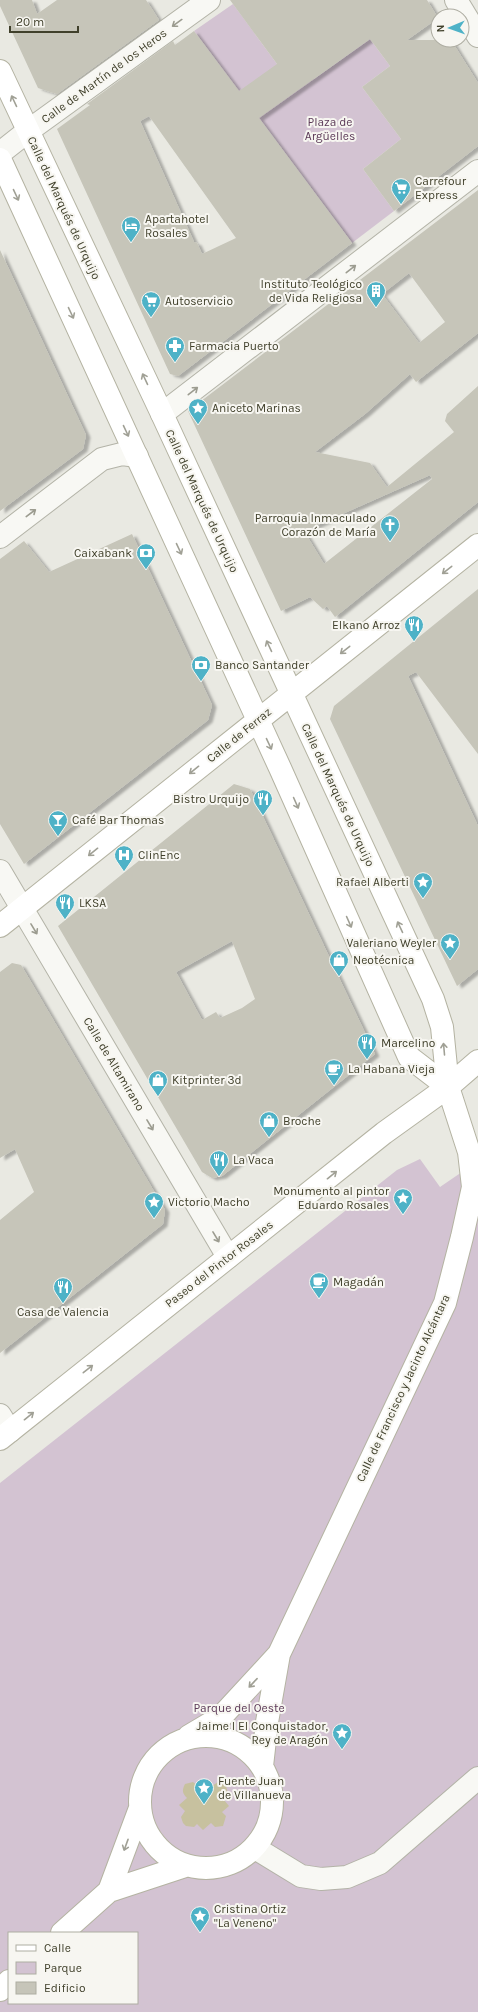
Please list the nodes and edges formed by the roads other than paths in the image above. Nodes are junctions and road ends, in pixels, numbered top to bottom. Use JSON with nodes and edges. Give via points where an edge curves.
{"nodes":[{"id":1,"x":209,"y":0,"type":"edge"},
{"id":2,"x":456,"y":0,"type":"edge"},
{"id":3,"x":478,"y":36,"type":"edge"},
{"id":4,"x":0,"y":71,"type":"edge"},
{"id":5,"x":28,"y":131,"type":"junction"},
{"id":6,"x":0,"y":154,"type":"edge"},
{"id":7,"x":0,"y":159,"type":"edge"},
{"id":8,"x":478,"y":171,"type":"edge"},
{"id":9,"x":162,"y":414,"type":"junction"},
{"id":10,"x":137,"y":456,"type":"junction"},
{"id":11,"x":0,"y":537,"type":"edge"},
{"id":12,"x":478,"y":545,"type":"edge"},
{"id":13,"x":291,"y":694,"type":"junction"},
{"id":14,"x":258,"y":720,"type":"junction"},
{"id":15,"x":0,"y":871,"type":"edge"},
{"id":16,"x":22,"y":909,"type":"junction"},
{"id":17,"x":0,"y":926,"type":"edge"},
{"id":18,"x":478,"y":1061,"type":"edge"},
{"id":19,"x":448,"y":1087,"type":"junction"},
{"id":20,"x":228,"y":1257,"type":"junction"},
{"id":21,"x":3,"y":1428,"type":"edge"},
{"id":22,"x":279,"y":1654,"type":"junction"},
{"id":23,"x":184,"y":1739,"type":"junction"},
{"id":24,"x":262,"y":1766,"type":"junction"},
{"id":25,"x":478,"y":1778,"type":"edge"},
{"id":26,"x":140,"y":1808,"type":"junction"},
{"id":27,"x":254,"y":1848,"type":"junction"},
{"id":28,"x":185,"y":1866,"type":"junction"},
{"id":29,"x":109,"y":1891,"type":"junction"},
{"id":30,"x":63,"y":1932,"type":"edge"},
{"id":31,"x":8,"y":1982,"type":"edge"},
{"id":32,"x":0,"y":1990,"type":"edge"}],
"edges":[{"from":1,"to":5,"type":"street","name":"Calle de Martín de los Heros","one_way":true},
{"from":2,"to":3,"type":"street"},
{"from":5,"to":4,"type":"main road","name":"Calle del Marqués de Urquijo","one_way":true},
{"from":5,"to":6,"type":"street","name":"Calle de Martín de los Heros"},
{"from":9,"to":5,"type":"main road","name":"Calle del Marqués de Urquijo","one_way":true},
{"from":7,"to":10,"type":"main road","one_way":true},
{"from":9,"to":8,"type":"street","one_way":true},
{"from":13,"to":9,"type":"main road","name":"Calle del Marqués de Urquijo","one_way":true},
{"from":11,"to":10,"type":"street","one_way":true,"via":[[102,459],[122,454]]},
{"from":10,"to":14,"type":"main road","one_way":true},
{"from":12,"to":13,"type":"main road","name":"Calle de Ferraz","one_way":true},
{"from":13,"to":14,"type":"main road","name":"Calle de Ferraz"},
{"from":19,"to":13,"type":"main road","name":"Calle del Marqués de Urquijo","one_way":true,"via":[[442,1027],[433,999]]},
{"from":14,"to":16,"type":"main road","name":"Calle de Ferraz","one_way":true},
{"from":14,"to":19,"type":"main road","one_way":true,"via":[[409,1057]]},
{"from":15,"to":16,"type":"street","name":"Calle de Altamirano"},
{"from":16,"to":17,"type":"main road","name":"Calle de Ferraz"},
{"from":16,"to":20,"type":"street","name":"Calle de Altamirano","one_way":true},
{"from":18,"to":19,"type":"main road","name":"Paseo del Pintor Rosales"},
{"from":20,"to":19,"type":"main road","name":"Paseo del Pintor Rosales","one_way":true},
{"from":19,"to":22,"type":"main road","name":"Calle de Francisco y Jacinto Alcántara","via":[[469,1152],[473,1188],[445,1303]]},
{"from":21,"to":20,"type":"main road","name":"Paseo del Pintor Rosales","one_way":true},
{"from":22,"to":23,"type":"main road","name":"Calle de Francisco y Jacinto Alcántara","one_way":true,"via":[[220,1718]]},
{"from":22,"to":24,"type":"main road","name":"Calle de Francisco y Jacinto Alcántara"},
{"from":23,"to":24,"type":"main road","via":[[205,1735],[227,1739],[247,1749]]},
{"from":23,"to":26,"type":"main road","via":[[164,1750],[150,1766],[141,1786]]},
{"from":24,"to":27,"type":"main road","via":[[270,1786],[272,1808],[267,1830]]},
{"from":25,"to":27,"type":"street","via":[[380,1863],[347,1877],[321,1880],[301,1876]]},
{"from":26,"to":28,"type":"main road","via":[[144,1827],[154,1844],[168,1857]]},
{"from":26,"to":29,"type":"main road","one_way":true},
{"from":27,"to":28,"type":"main road","via":[[240,1860],[222,1867],[204,1869]]},
{"from":28,"to":29,"type":"main road"},
{"from":29,"to":30,"type":"main road"},
{"from":31,"to":32,"type":"main road"}]}
